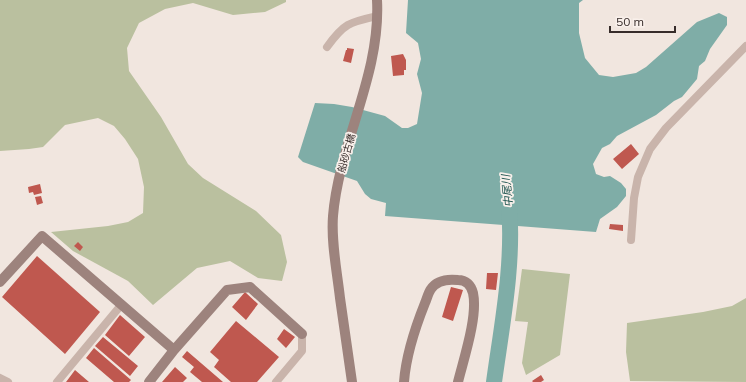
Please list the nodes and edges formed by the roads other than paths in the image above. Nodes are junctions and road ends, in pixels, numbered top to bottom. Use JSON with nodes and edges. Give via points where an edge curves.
{"nodes":[{"id":1,"x":377,"y":0,"type":"edge"},
{"id":2,"x":377,"y":16,"type":"junction"},
{"id":3,"x":746,"y":46,"type":"edge"},
{"id":4,"x":327,"y":47,"type":"dead end"},
{"id":5,"x":631,"y":240,"type":"dead end"},
{"id":6,"x":0,"y":282,"type":"edge"},
{"id":7,"x":122,"y":304,"type":"junction"},
{"id":8,"x":302,"y":334,"type":"joint"},
{"id":9,"x":174,"y":350,"type":"junction"},
{"id":10,"x":0,"y":378,"type":"edge"},
{"id":11,"x":8,"y":382,"type":"edge"},
{"id":12,"x":57,"y":382,"type":"edge"},
{"id":13,"x":149,"y":382,"type":"edge"},
{"id":14,"x":276,"y":382,"type":"edge"},
{"id":15,"x":352,"y":382,"type":"edge"},
{"id":16,"x":404,"y":382,"type":"edge"},
{"id":17,"x":458,"y":382,"type":"edge"}],
"edges":[{"from":1,"to":2,"type":"street","name":"船砂古橋"},
{"from":2,"to":4,"type":"street","via":[[354,21],[345,26]]},
{"from":2,"to":15,"type":"street","name":"船砂古橋","via":[[365,90],[340,172],[333,217],[334,253]]},
{"from":3,"to":5,"type":"street","via":[[666,128],[650,149],[638,177]]},
{"from":6,"to":7,"type":"street","via":[[42,236]]},
{"from":7,"to":9,"type":"street"},
{"from":7,"to":12,"type":"street"},
{"from":8,"to":9,"type":"street","via":[[250,287],[227,290]]},
{"from":8,"to":14,"type":"street","via":[[302,351]]},
{"from":9,"to":13,"type":"street"},
{"from":10,"to":11,"type":"street"},
{"from":16,"to":17,"type":"street","via":[[406,362],[431,288],[446,279],[463,280],[469,284],[473,297],[472,323]]}]}
